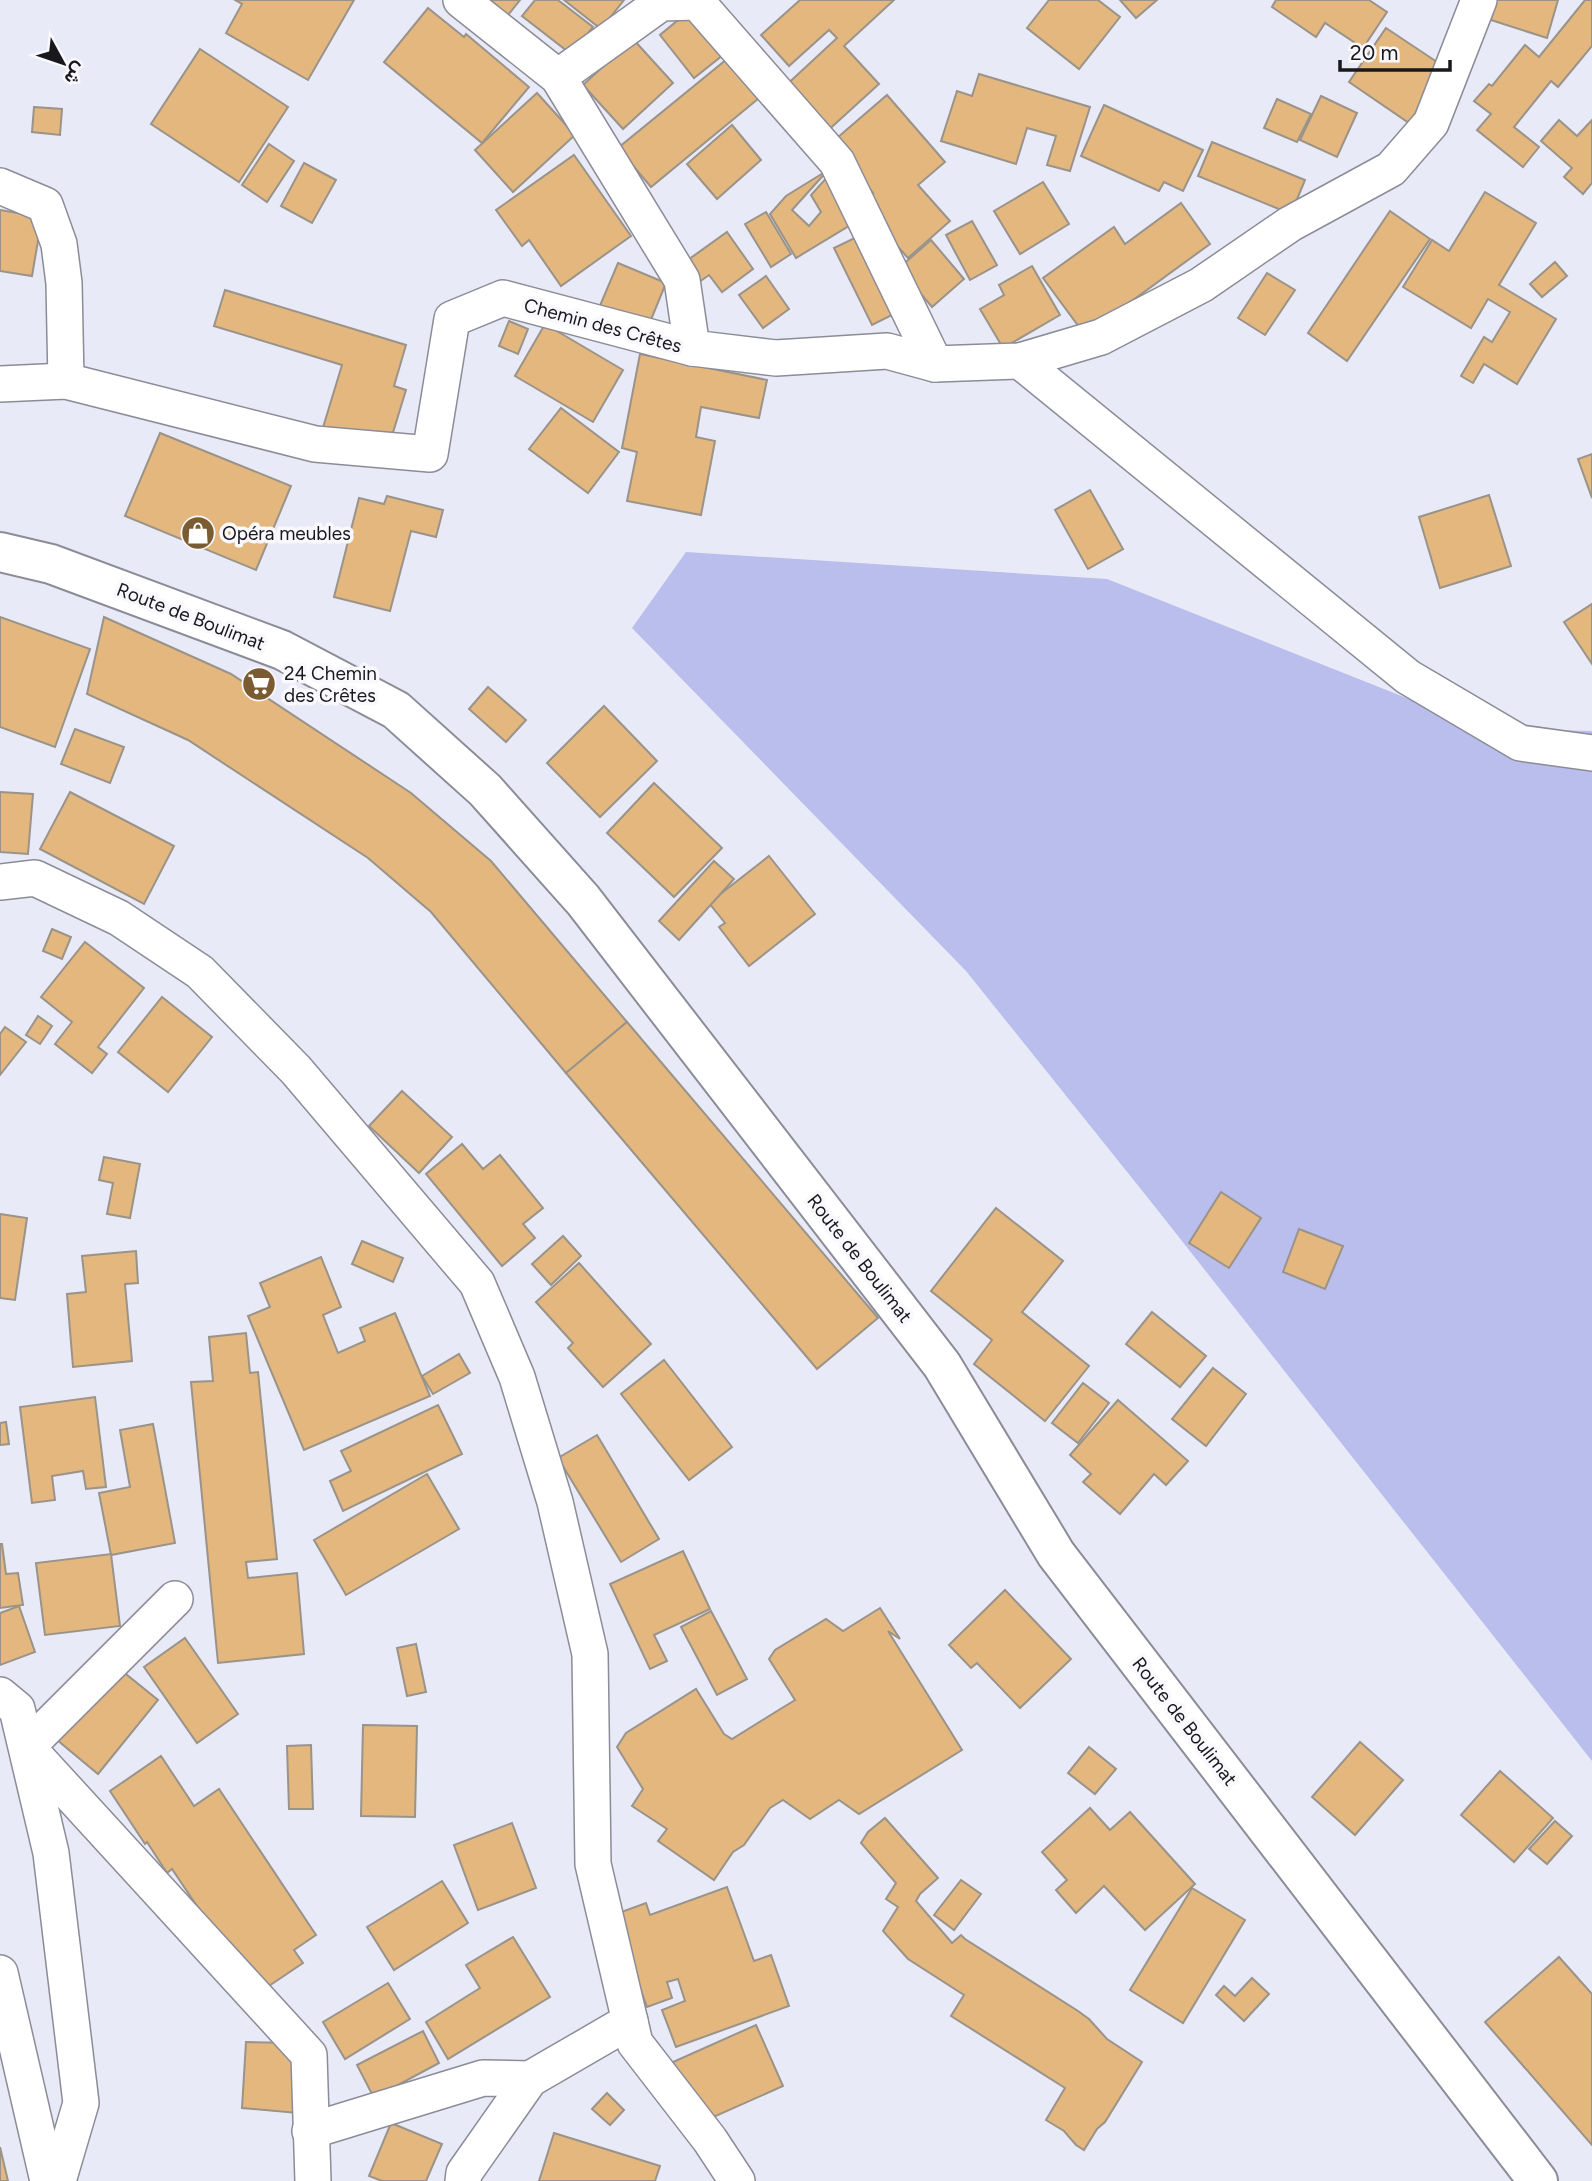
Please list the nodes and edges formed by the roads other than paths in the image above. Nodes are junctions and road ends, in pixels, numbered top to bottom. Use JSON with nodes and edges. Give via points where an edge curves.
{"nodes":[{"id":1,"x":461,"y":0,"type":"edge"},
{"id":2,"x":1479,"y":0,"type":"edge"},
{"id":3,"x":558,"y":77,"type":"junction"},
{"id":4,"x":0,"y":186,"type":"edge"},
{"id":5,"x":692,"y":348,"type":"junction"},
{"id":6,"x":1020,"y":362,"type":"junction"},
{"id":7,"x":935,"y":364,"type":"junction"},
{"id":8,"x":66,"y":381,"type":"junction"},
{"id":9,"x":0,"y":384,"type":"edge"},
{"id":10,"x":0,"y":552,"type":"edge"},
{"id":11,"x":1592,"y":753,"type":"edge"},
{"id":12,"x":0,"y":881,"type":"edge"},
{"id":13,"x":175,"y":1599,"type":"dead end"},
{"id":14,"x":0,"y":1695,"type":"edge"},
{"id":15,"x":27,"y":1747,"type":"junction"},
{"id":16,"x":0,"y":1973,"type":"edge"},
{"id":17,"x":630,"y":2021,"type":"junction"},
{"id":18,"x":530,"y":2079,"type":"junction"},
{"id":19,"x":310,"y":2131,"type":"junction"},
{"id":20,"x":48,"y":2181,"type":"edge"},
{"id":21,"x":58,"y":2181,"type":"edge"},
{"id":22,"x":313,"y":2181,"type":"edge"},
{"id":23,"x":463,"y":2181,"type":"edge"},
{"id":24,"x":737,"y":2181,"type":"edge"},
{"id":25,"x":1538,"y":2181,"type":"edge"}],
"edges":[{"from":1,"to":3,"type":"street","name":"Chemin des Crêtes"},
{"from":2,"to":6,"type":"street","via":[[1431,123],[1391,169],[1290,224],[1200,285],[1151,311],[1101,337]]},
{"from":3,"to":5,"type":"street","name":"Chemin des Crêtes","via":[[682,280]]},
{"from":3,"to":7,"type":"street","via":[[661,3],[697,2],[837,162]]},
{"from":4,"to":8,"type":"street","via":[[45,205],[59,244]]},
{"from":5,"to":7,"type":"street","via":[[776,358],[887,351]]},
{"from":5,"to":8,"type":"street","name":"Chemin des Crêtes","via":[[503,298],[490,303],[452,319],[430,454],[316,444]]},
{"from":6,"to":7,"type":"street"},
{"from":6,"to":11,"type":"street","via":[[1408,677],[1520,743]]},
{"from":8,"to":9,"type":"street","name":"Chemin des Crêtes"},
{"from":10,"to":25,"type":"main road","name":"Route de Boulimat","via":[[51,564],[282,650],[396,710],[485,790],[583,900],[942,1364],[1056,1554]]},
{"from":12,"to":17,"type":"street","via":[[35,878],[119,918],[200,972],[296,1070],[477,1283],[517,1377],[555,1502],[590,1654],[593,1864]]},
{"from":13,"to":15,"type":"street"},
{"from":14,"to":15,"type":"street","via":[[18,1709]]},
{"from":15,"to":19,"type":"street","via":[[309,2055]]},
{"from":15,"to":21,"type":"street","via":[[51,1853],[81,2103]]},
{"from":16,"to":20,"type":"street"},
{"from":17,"to":18,"type":"street"},
{"from":17,"to":24,"type":"street","via":[[635,2043]]},
{"from":18,"to":19,"type":"street","via":[[483,2078]]},
{"from":18,"to":23,"type":"street","via":[[464,2173]]},
{"from":19,"to":22,"type":"street"}]}
